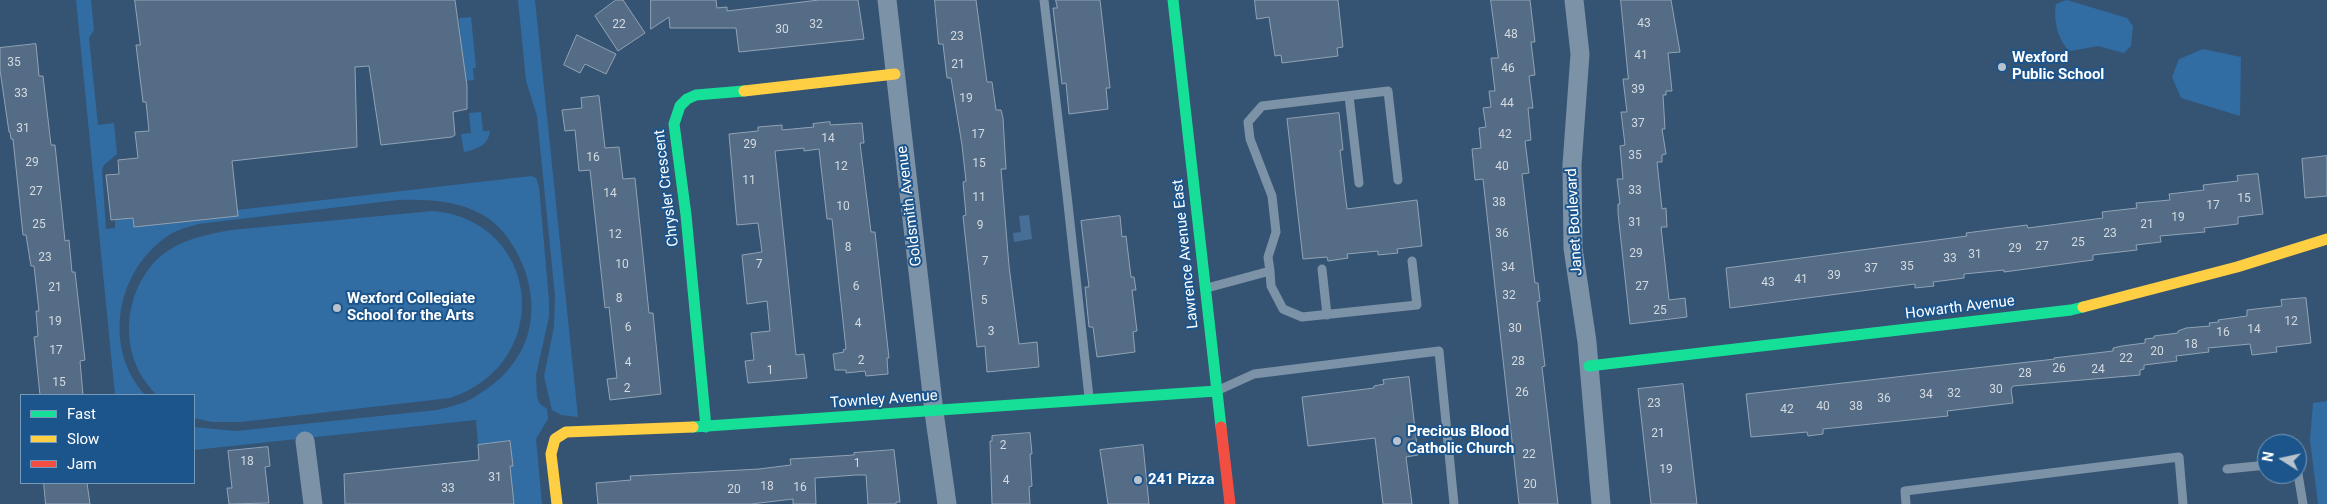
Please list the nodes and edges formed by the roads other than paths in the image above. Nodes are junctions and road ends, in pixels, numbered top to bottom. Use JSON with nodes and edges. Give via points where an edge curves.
{"nodes":[{"id":1,"x":887,"y":0,"type":"edge"},
{"id":2,"x":1044,"y":0,"type":"edge"},
{"id":3,"x":1173,"y":0,"type":"edge"},
{"id":4,"x":1574,"y":0,"type":"edge"},
{"id":5,"x":895,"y":74,"type":"junction"},
{"id":6,"x":1350,"y":96,"type":"junction"},
{"id":7,"x":1398,"y":180,"type":"dead end"},
{"id":8,"x":1359,"y":183,"type":"dead end"},
{"id":9,"x":2327,"y":239,"type":"edge"},
{"id":10,"x":1412,"y":261,"type":"dead end"},
{"id":11,"x":1322,"y":269,"type":"dead end"},
{"id":12,"x":1270,"y":271,"type":"junction"},
{"id":13,"x":1204,"y":289,"type":"junction"},
{"id":14,"x":1327,"y":314,"type":"junction"},
{"id":15,"x":1589,"y":366,"type":"junction"},
{"id":16,"x":1216,"y":391,"type":"junction"},
{"id":17,"x":1089,"y":401,"type":"junction"},
{"id":18,"x":934,"y":412,"type":"junction"},
{"id":19,"x":706,"y":427,"type":"junction"},
{"id":20,"x":305,"y":441,"type":"dead end"},
{"id":21,"x":2257,"y":466,"type":"edge"},
{"id":22,"x":2228,"y":470,"type":"dead end"},
{"id":23,"x":2299,"y":484,"type":"edge"},
{"id":24,"x":313,"y":504,"type":"edge"},
{"id":25,"x":557,"y":504,"type":"edge"},
{"id":26,"x":946,"y":504,"type":"edge"},
{"id":27,"x":1230,"y":504,"type":"edge"},
{"id":28,"x":1454,"y":504,"type":"edge"},
{"id":29,"x":1601,"y":504,"type":"edge"},
{"id":30,"x":1906,"y":504,"type":"edge"},
{"id":31,"x":2183,"y":504,"type":"edge"},
{"id":32,"x":2302,"y":504,"type":"edge"}],
"edges":[{"from":1,"to":5,"type":"street","name":"Goldsmith Avenue"},
{"from":2,"to":17,"type":"lane"},
{"from":3,"to":13,"type":"street","name":"Lawrence Avenue East"},
{"from":4,"to":15,"type":"street","name":"Janet Boulevard","via":[[1580,54],[1572,165],[1573,248]]},
{"from":5,"to":18,"type":"street","name":"Goldsmith Avenue"},
{"from":5,"to":19,"type":"street","name":"Chrysler Crescent","via":[[696,96],[686,99],[680,106],[674,124],[674,138],[685,207]]},
{"from":6,"to":7,"type":"lane","via":[[1388,91]]},
{"from":6,"to":8,"type":"lane"},
{"from":6,"to":12,"type":"lane","via":[[1262,106],[1248,122],[1250,139],[1272,196],[1276,232],[1268,256]]},
{"from":9,"to":15,"type":"street","name":"Howarth Avenue","via":[[2238,268],[2071,310]]},
{"from":10,"to":14,"type":"lane","via":[[1417,305]]},
{"from":11,"to":14,"type":"lane"},
{"from":12,"to":13,"type":"lane"},
{"from":12,"to":14,"type":"lane","via":[[1271,286],[1283,309],[1302,317]]},
{"from":13,"to":16,"type":"street","name":"Lawrence Avenue East"},
{"from":15,"to":29,"type":"street","name":"Janet Boulevard"},
{"from":16,"to":17,"type":"street","name":"Townley Avenue"},
{"from":16,"to":27,"type":"street","name":"Lawrence Avenue East"},
{"from":16,"to":28,"type":"lane","via":[[1254,374],[1439,351]]},
{"from":17,"to":18,"type":"street","name":"Townley Avenue"},
{"from":18,"to":19,"type":"street","name":"Townley Avenue"},
{"from":18,"to":26,"type":"street","name":"Goldsmith Avenue"},
{"from":19,"to":25,"type":"street","name":"Townley Avenue","via":[[566,432],[555,440],[551,454]]},
{"from":20,"to":24,"type":"street"},
{"from":21,"to":22,"type":"lane"},
{"from":23,"to":32,"type":"lane"},
{"from":30,"to":31,"type":"lane","via":[[1905,490],[2179,457]]}]}
